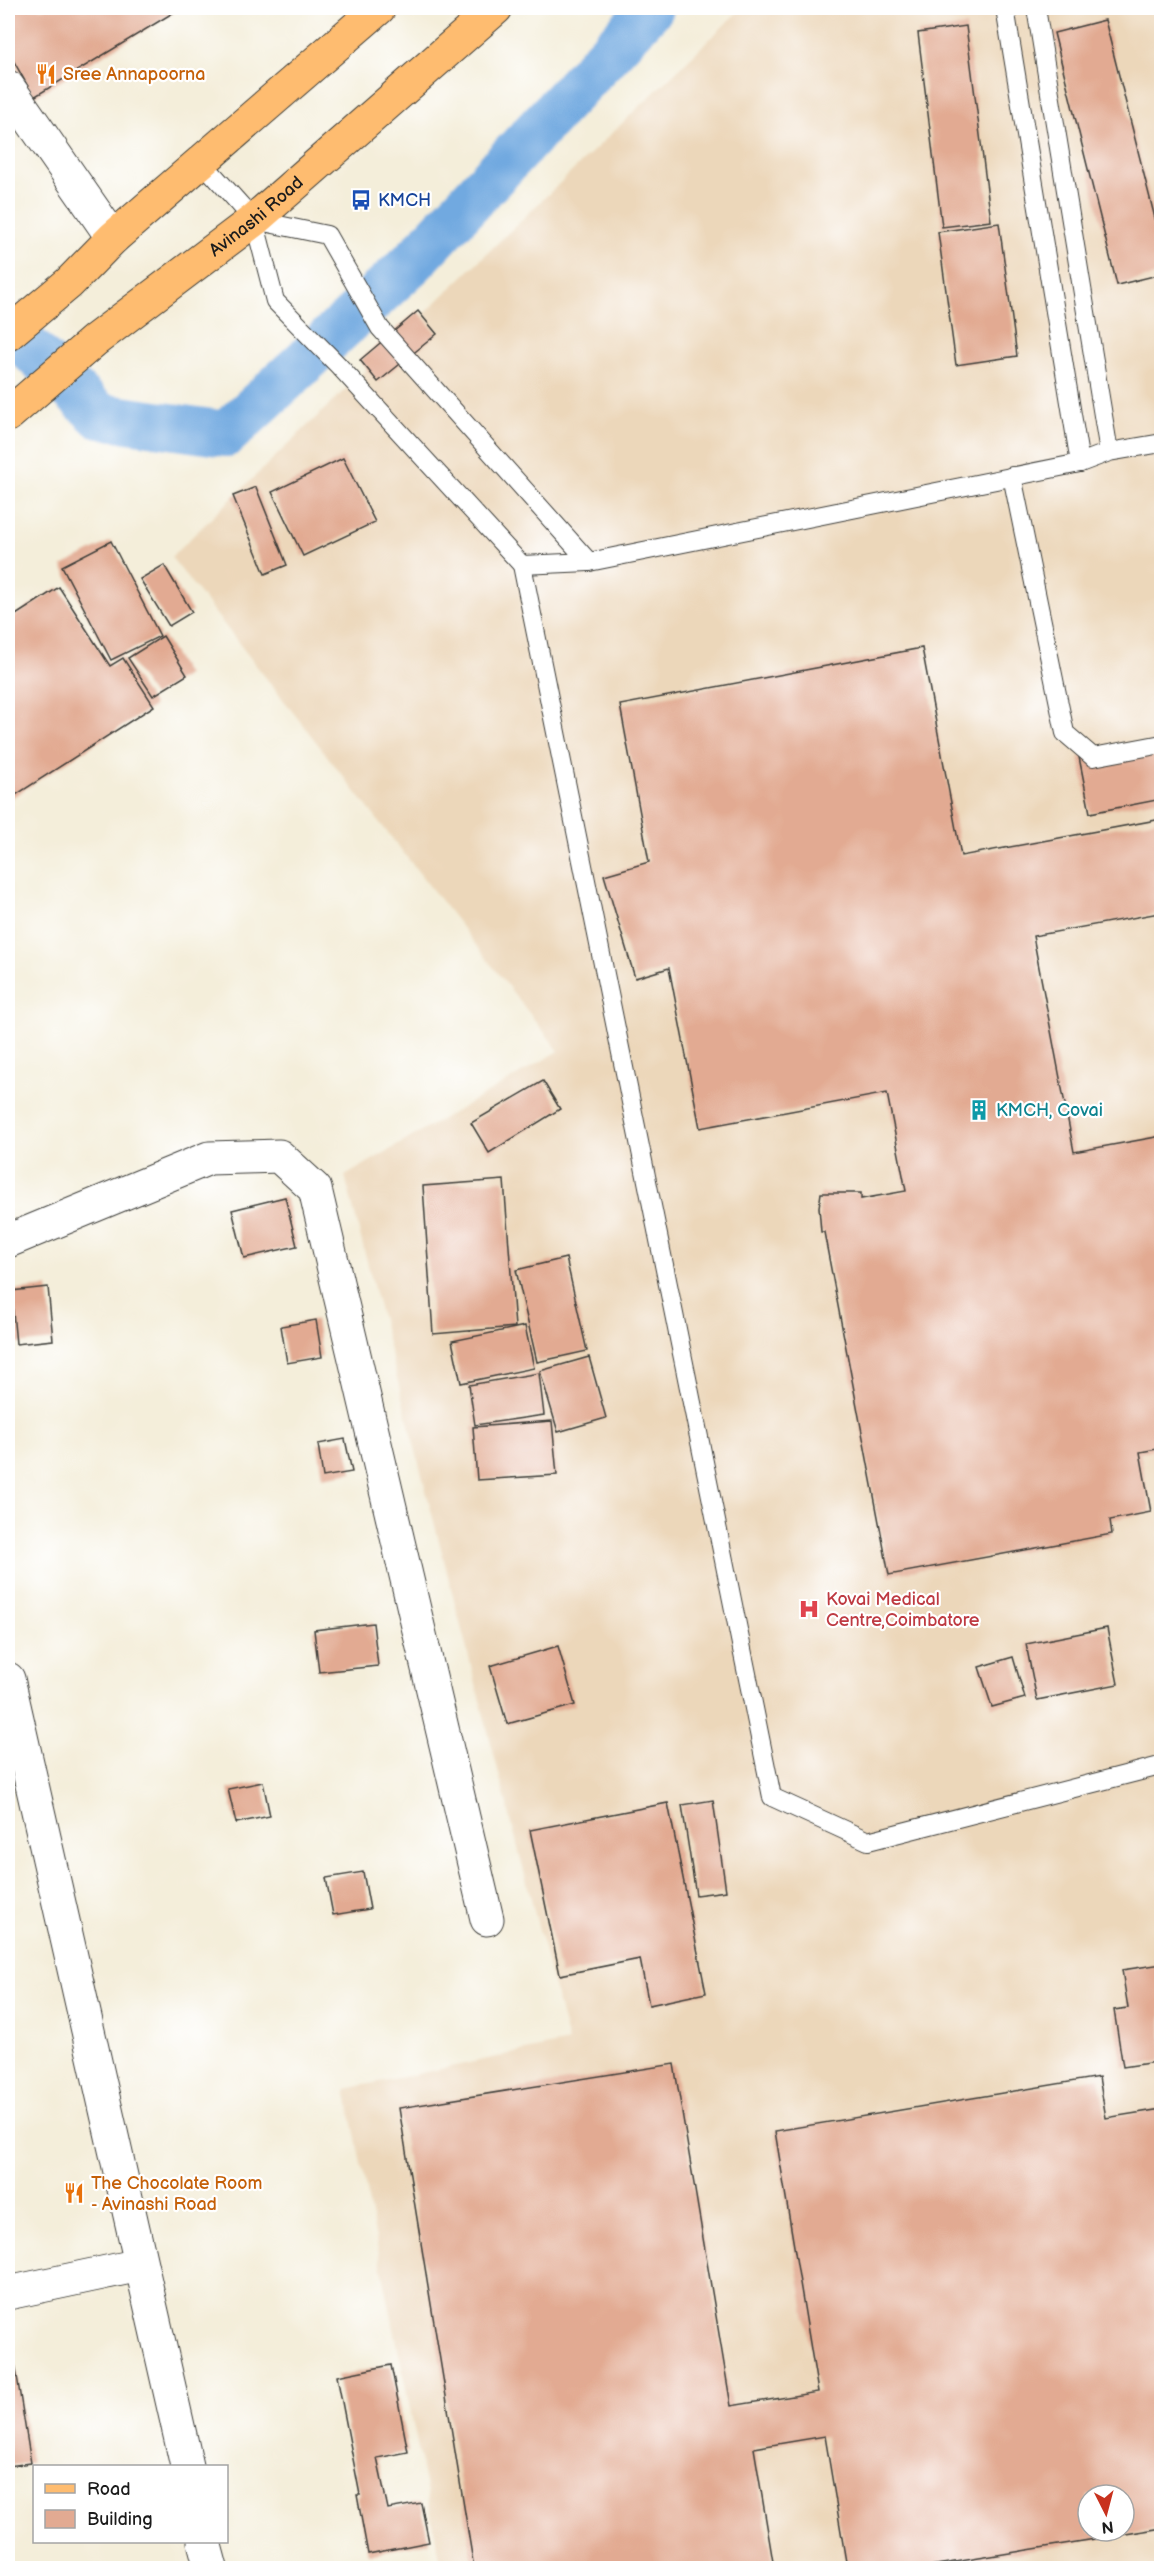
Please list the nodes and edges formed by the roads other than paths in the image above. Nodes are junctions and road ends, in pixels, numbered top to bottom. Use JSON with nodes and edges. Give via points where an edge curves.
{"nodes":[{"id":1,"x":379,"y":8,"type":"edge"},
{"id":2,"x":496,"y":8,"type":"edge"},
{"id":3,"x":1005,"y":8,"type":"edge"},
{"id":4,"x":1036,"y":8,"type":"edge"},
{"id":5,"x":8,"y":87,"type":"edge"},
{"id":6,"x":201,"y":162,"type":"junction"},
{"id":7,"x":254,"y":220,"type":"junction"},
{"id":8,"x":113,"y":238,"type":"junction"},
{"id":9,"x":8,"y":334,"type":"edge"},
{"id":10,"x":8,"y":416,"type":"edge"},
{"id":11,"x":1161,"y":443,"type":"edge"},
{"id":12,"x":1109,"y":452,"type":"junction"},
{"id":13,"x":1080,"y":463,"type":"junction"},
{"id":14,"x":1012,"y":476,"type":"junction"},
{"id":15,"x":589,"y":562,"type":"junction"},
{"id":16,"x":522,"y":565,"type":"junction"},
{"id":17,"x":1161,"y":744,"type":"edge"},
{"id":18,"x":8,"y":1241,"type":"edge"},
{"id":19,"x":8,"y":1679,"type":"edge"},
{"id":20,"x":1161,"y":1766,"type":"edge"},
{"id":21,"x":487,"y":1919,"type":"dead end"},
{"id":22,"x":140,"y":2265,"type":"junction"},
{"id":23,"x":8,"y":2293,"type":"edge"},
{"id":24,"x":187,"y":2465,"type":"edge"},
{"id":25,"x":205,"y":2543,"type":"edge"},
{"id":26,"x":211,"y":2568,"type":"edge"}],
"edges":[{"from":1,"to":6,"type":"main road"},
{"from":2,"to":7,"type":"main road","name":"Avinashi Road"},
{"from":3,"to":13,"type":"lane"},
{"from":4,"to":12,"type":"lane"},
{"from":5,"to":8,"type":"street"},
{"from":6,"to":7,"type":"lane"},
{"from":6,"to":8,"type":"main road"},
{"from":7,"to":10,"type":"main road","name":"Avinashi Road","via":[[95,340]]},
{"from":7,"to":15,"type":"lane","via":[[327,235],[380,328]]},
{"from":7,"to":16,"type":"lane","via":[[275,301]]},
{"from":8,"to":9,"type":"main road","via":[[69,283]]},
{"from":11,"to":12,"type":"lane"},
{"from":12,"to":13,"type":"lane"},
{"from":13,"to":14,"type":"lane"},
{"from":14,"to":15,"type":"lane"},
{"from":14,"to":17,"type":"lane","via":[[1065,733],[1093,757]]},
{"from":15,"to":16,"type":"lane"},
{"from":16,"to":20,"type":"lane","via":[[772,1797],[868,1840]]},
{"from":18,"to":21,"type":"street","via":[[209,1158],[279,1156],[315,1189]]},
{"from":19,"to":22,"type":"street"},
{"from":22,"to":23,"type":"street"},
{"from":22,"to":24,"type":"street"},
{"from":25,"to":26,"type":"street"}]}
